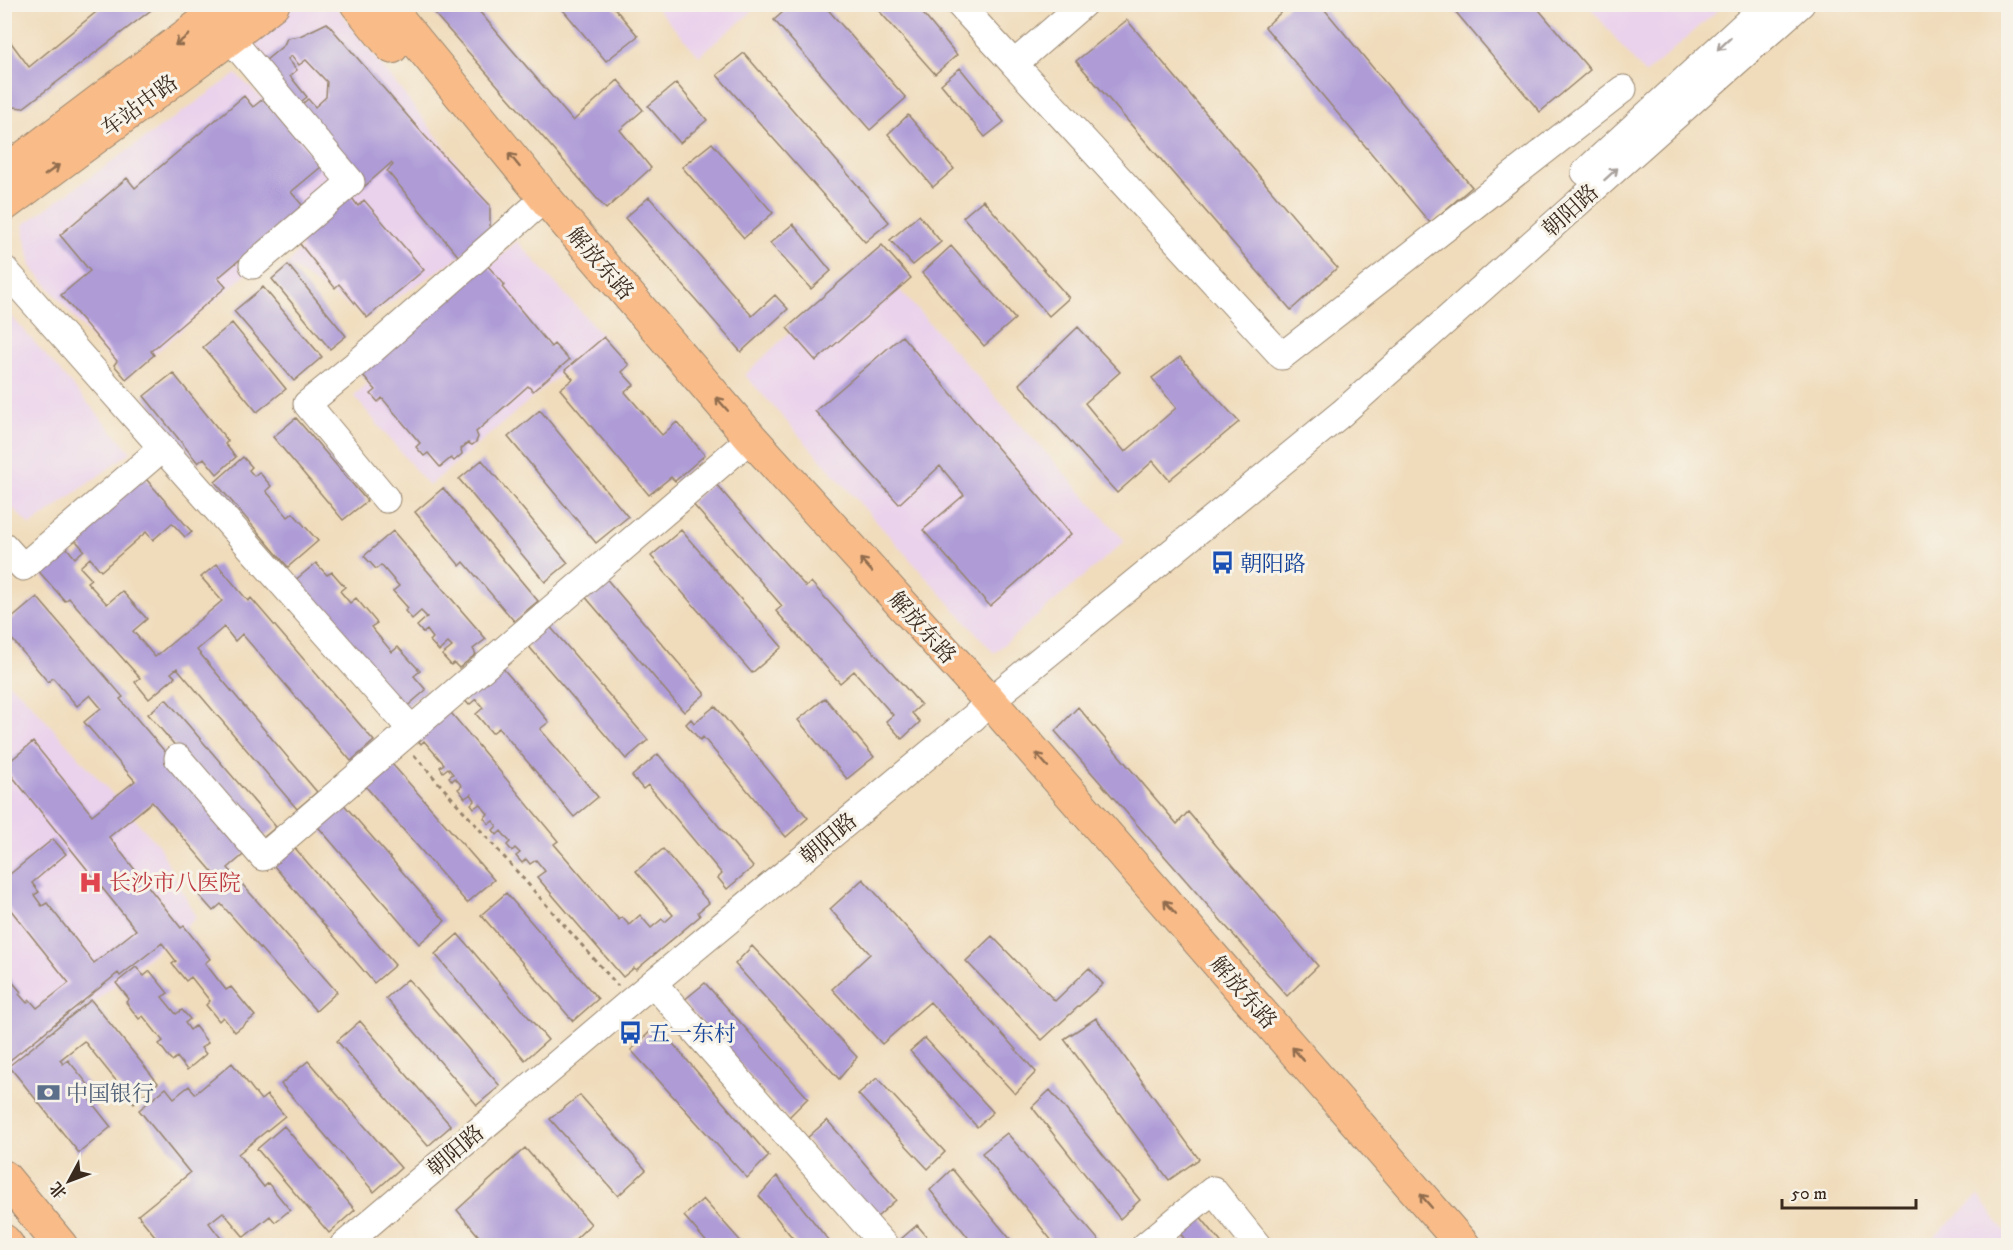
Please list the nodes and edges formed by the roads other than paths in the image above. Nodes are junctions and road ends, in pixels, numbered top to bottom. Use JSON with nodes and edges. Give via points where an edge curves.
{"nodes":[{"id":1,"x":228,"y":4,"type":"edge"},
{"id":2,"x":273,"y":4,"type":"edge"},
{"id":3,"x":357,"y":4,"type":"edge"},
{"id":4,"x":386,"y":4,"type":"edge"},
{"id":5,"x":960,"y":4,"type":"edge"},
{"id":6,"x":1083,"y":4,"type":"edge"},
{"id":7,"x":1767,"y":4,"type":"edge"},
{"id":8,"x":1801,"y":4,"type":"edge"},
{"id":9,"x":230,"y":38,"type":"junction"},
{"id":10,"x":1014,"y":64,"type":"junction"},
{"id":11,"x":1623,"y":89,"type":"dead end"},
{"id":12,"x":6,"y":169,"type":"edge"},
{"id":13,"x":4,"y":205,"type":"edge"},
{"id":14,"x":537,"y":206,"type":"junction"},
{"id":15,"x":253,"y":265,"type":"dead end"},
{"id":16,"x":4,"y":269,"type":"edge"},
{"id":17,"x":743,"y":445,"type":"junction"},
{"id":18,"x":153,"y":456,"type":"dead end"},
{"id":19,"x":386,"y":498,"type":"dead end"},
{"id":20,"x":4,"y":546,"type":"edge"},
{"id":21,"x":978,"y":705,"type":"junction"},
{"id":22,"x":406,"y":734,"type":"junction"},
{"id":23,"x":178,"y":758,"type":"dead end"},
{"id":24,"x":653,"y":983,"type":"junction"},
{"id":25,"x":4,"y":1177,"type":"edge"},
{"id":26,"x":4,"y":1241,"type":"edge"},
{"id":27,"x":8,"y":1245,"type":"edge"},
{"id":28,"x":61,"y":1245,"type":"edge"},
{"id":29,"x":323,"y":1245,"type":"edge"},
{"id":30,"x":343,"y":1245,"type":"edge"},
{"id":31,"x":885,"y":1245,"type":"edge"},
{"id":32,"x":1145,"y":1245,"type":"edge"},
{"id":33,"x":1258,"y":1245,"type":"edge"},
{"id":34,"x":1436,"y":1245,"type":"edge"},
{"id":35,"x":1464,"y":1245,"type":"edge"}],
"edges":[{"from":1,"to":12,"type":"main road","name":"车站中路","one_way":true},
{"from":2,"to":9,"type":"main road","name":"车站中路"},
{"from":3,"to":14,"type":"main road","name":"解放东路"},
{"from":14,"to":4,"type":"main road","name":"解放东路","one_way":true},
{"from":5,"to":10,"type":"street"},
{"from":6,"to":10,"type":"street"},
{"from":7,"to":21,"type":"street","name":"朝阳路","one_way":true,"via":[[1334,403]]},
{"from":21,"to":8,"type":"street","name":"朝阳路","one_way":true,"via":[[1342,413]]},
{"from":13,"to":9,"type":"main road","name":"车站中路","one_way":true},
{"from":9,"to":15,"type":"street","via":[[351,182]]},
{"from":10,"to":11,"type":"street","via":[[1282,356]]},
{"from":14,"to":17,"type":"main road","name":"解放东路"},
{"from":14,"to":19,"type":"street","via":[[307,404]]},
{"from":16,"to":22,"type":"street"},
{"from":17,"to":21,"type":"main road","name":"解放东路"},
{"from":17,"to":22,"type":"street"},
{"from":18,"to":20,"type":"street","via":[[23,567]]},
{"from":21,"to":24,"type":"street","name":"朝阳路"},
{"from":21,"to":29,"type":"street","name":"朝阳路","via":[[623,992]]},
{"from":21,"to":34,"type":"main road","name":"解放东路"},
{"from":35,"to":21,"type":"main road","name":"解放东路","one_way":true},
{"from":22,"to":23,"type":"street","via":[[263,857]]},
{"from":24,"to":30,"type":"street","name":"朝阳路"},
{"from":24,"to":31,"type":"street"},
{"from":25,"to":28,"type":"main road"},
{"from":26,"to":27,"type":"main road"},
{"from":32,"to":33,"type":"street","via":[[1213,1190]]}]}
